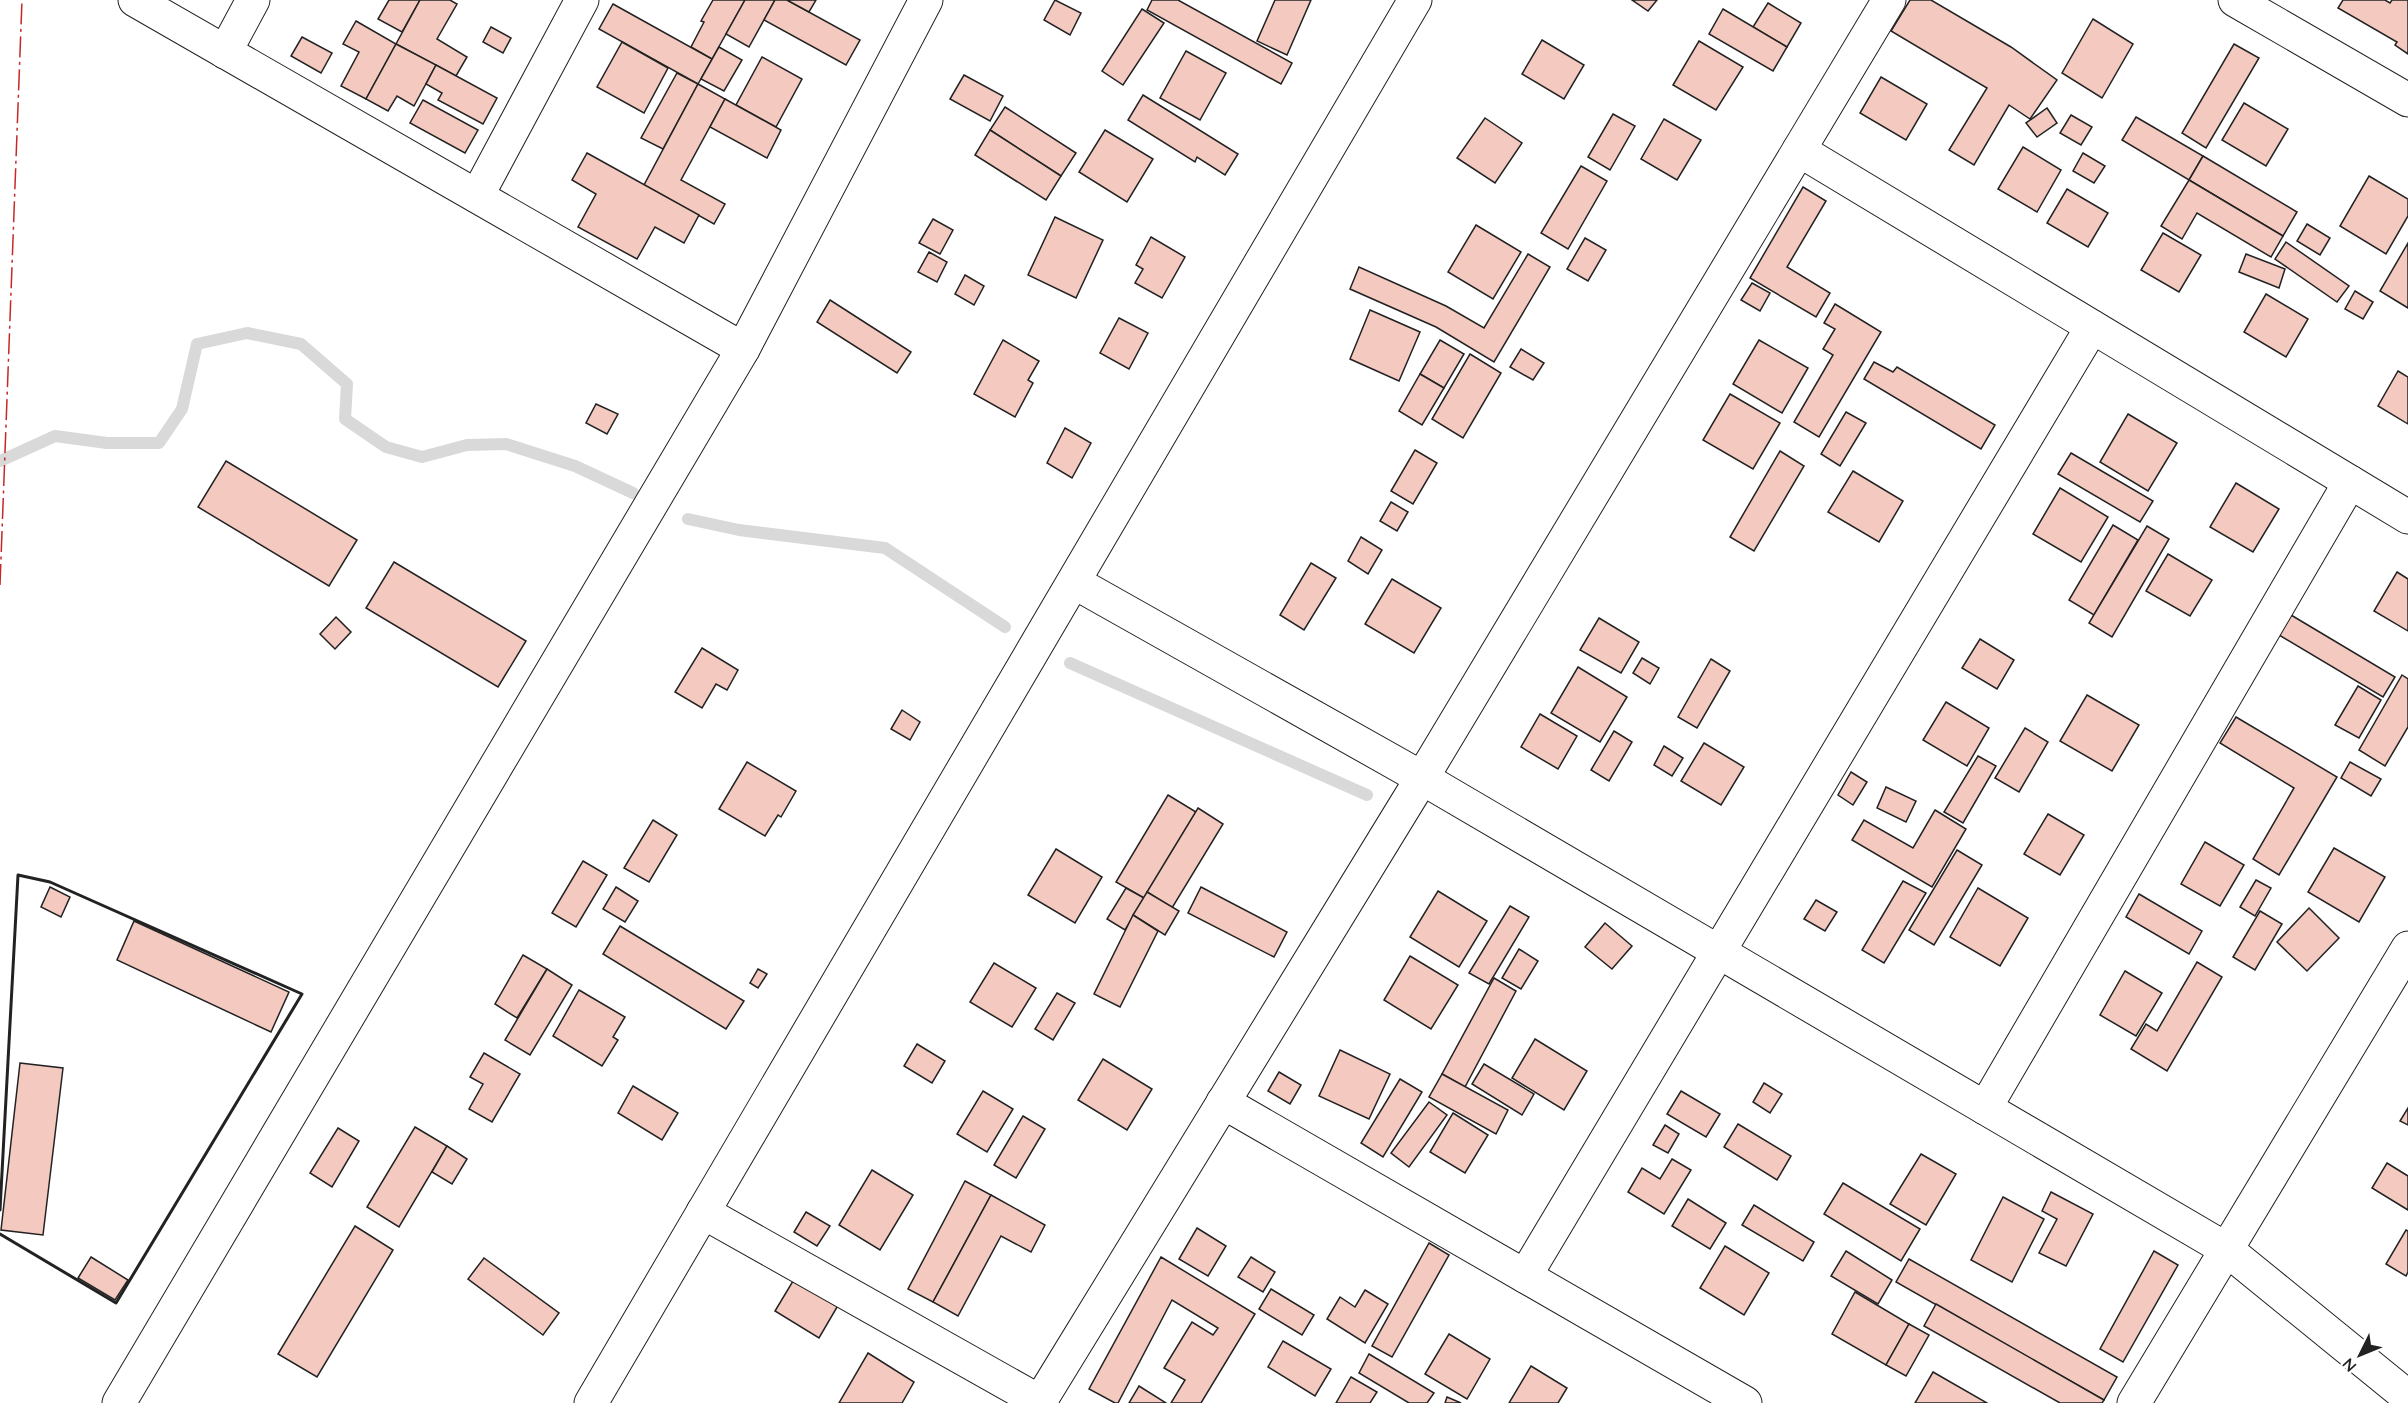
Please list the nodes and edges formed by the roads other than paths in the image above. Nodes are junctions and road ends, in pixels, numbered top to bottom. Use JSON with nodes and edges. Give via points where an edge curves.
{"nodes":[{"id":1,"x":135,"y":0,"type":"edge"},
{"id":2,"x":253,"y":0,"type":"edge"},
{"id":3,"x":582,"y":0,"type":"edge"},
{"id":4,"x":926,"y":0,"type":"edge"},
{"id":5,"x":1415,"y":0,"type":"edge"},
{"id":6,"x":1889,"y":0,"type":"edge"},
{"id":7,"x":2235,"y":0,"type":"edge"},
{"id":8,"x":225,"y":52,"type":"junction"},
{"id":9,"x":2408,"y":100,"type":"edge"},
{"id":10,"x":1799,"y":150,"type":"junction"},
{"id":11,"x":477,"y":196,"type":"junction"},
{"id":12,"x":2092,"y":327,"type":"junction"},
{"id":13,"x":742,"y":349,"type":"junction"},
{"id":14,"x":2350,"y":482,"type":"junction"},
{"id":15,"x":2408,"y":517,"type":"edge"},
{"id":16,"x":1074,"y":582,"type":"junction"},
{"id":17,"x":1422,"y":778,"type":"junction"},
{"id":18,"x":2408,"y":948,"type":"edge"},
{"id":19,"x":1719,"y":952,"type":"junction"},
{"id":20,"x":1223,"y":1102,"type":"junction"},
{"id":21,"x":1985,"y":1108,"type":"junction"},
{"id":22,"x":704,"y":1212,"type":"junction"},
{"id":23,"x":2226,"y":1249,"type":"junction"},
{"id":24,"x":1525,"y":1276,"type":"junction"},
{"id":25,"x":2408,"y":1397,"type":"edge"},
{"id":26,"x":1040,"y":1402,"type":"edge"},
{"id":27,"x":119,"y":1403,"type":"edge"},
{"id":28,"x":591,"y":1403,"type":"edge"},
{"id":29,"x":1745,"y":1403,"type":"edge"},
{"id":30,"x":2134,"y":1403,"type":"edge"}],
"edges":[{"from":1,"to":8,"type":"street"},
{"from":2,"to":8,"type":"street"},
{"from":3,"to":11,"type":"street"},
{"from":4,"to":13,"type":"street"},
{"from":5,"to":16,"type":"street"},
{"from":6,"to":10,"type":"street"},
{"from":7,"to":9,"type":"street"},
{"from":8,"to":11,"type":"street"},
{"from":10,"to":12,"type":"street"},
{"from":10,"to":17,"type":"street"},
{"from":11,"to":13,"type":"street"},
{"from":12,"to":14,"type":"street"},
{"from":12,"to":19,"type":"street"},
{"from":13,"to":27,"type":"street"},
{"from":14,"to":15,"type":"street"},
{"from":14,"to":21,"type":"street"},
{"from":16,"to":17,"type":"street"},
{"from":16,"to":22,"type":"street"},
{"from":17,"to":19,"type":"street"},
{"from":17,"to":20,"type":"street"},
{"from":18,"to":23,"type":"street"},
{"from":19,"to":21,"type":"street"},
{"from":19,"to":24,"type":"street"},
{"from":20,"to":24,"type":"street"},
{"from":20,"to":26,"type":"street"},
{"from":21,"to":23,"type":"street"},
{"from":22,"to":26,"type":"street"},
{"from":22,"to":28,"type":"street"},
{"from":23,"to":25,"type":"street"},
{"from":23,"to":30,"type":"street"},
{"from":24,"to":29,"type":"street"}]}
